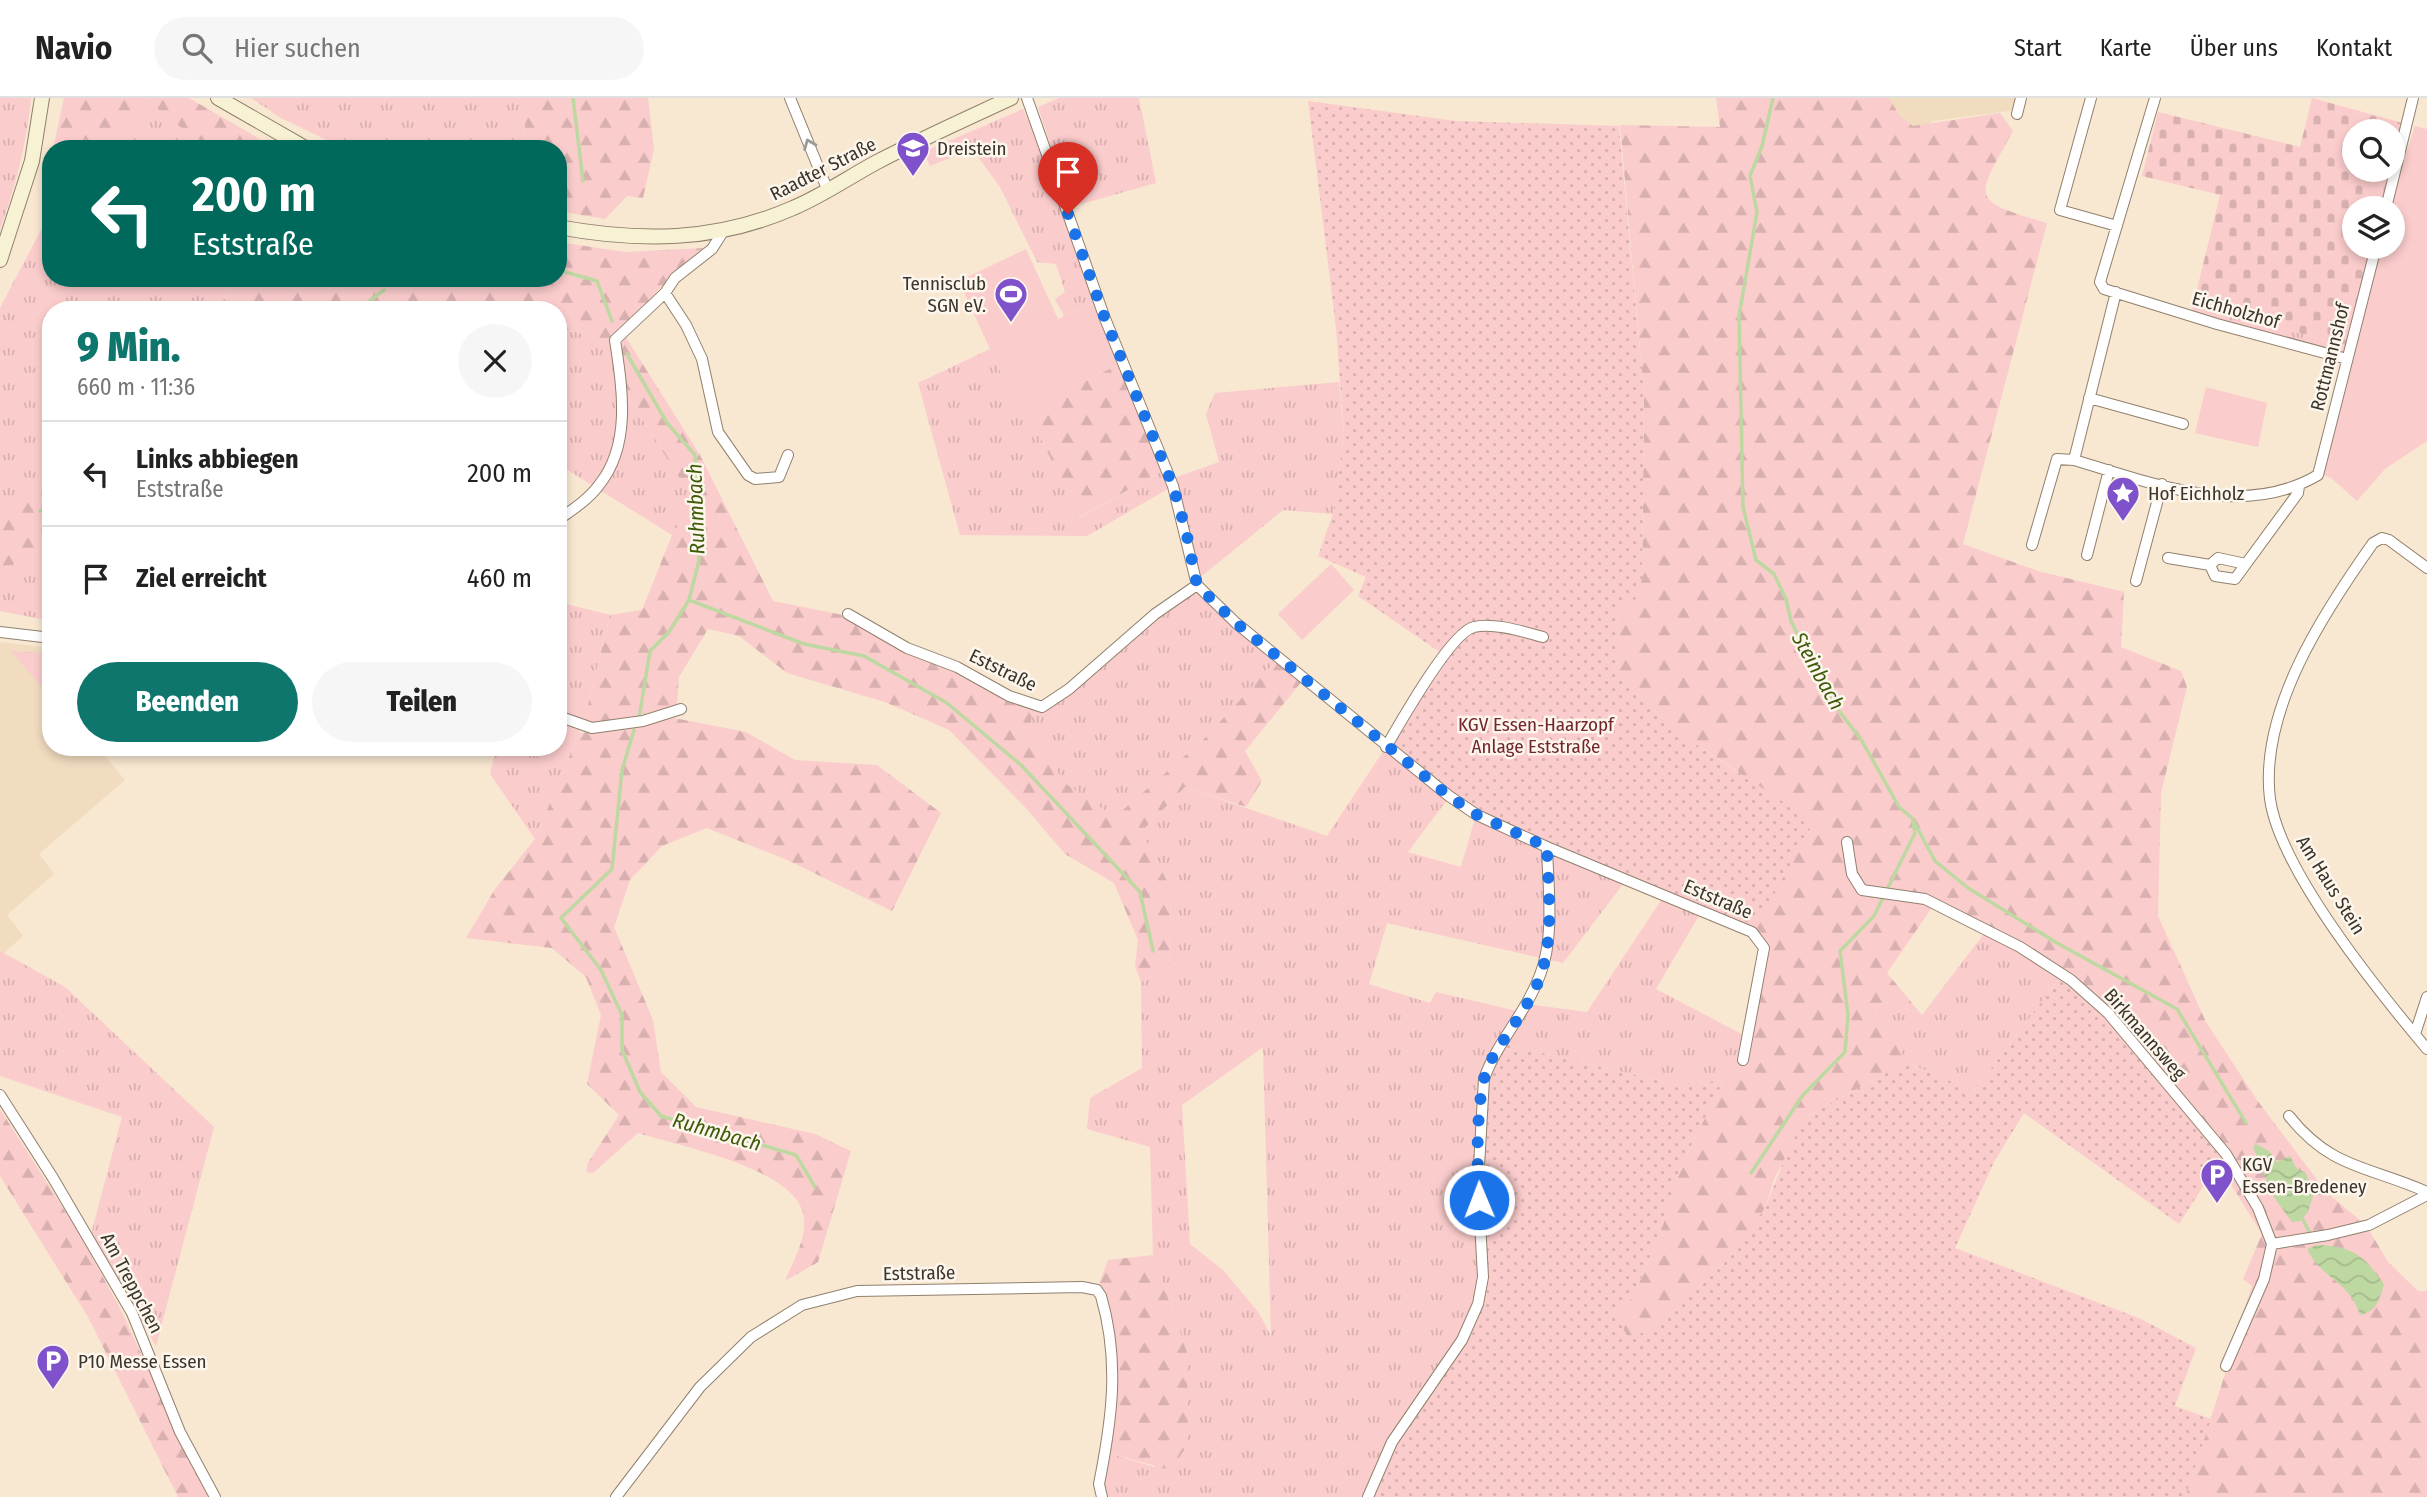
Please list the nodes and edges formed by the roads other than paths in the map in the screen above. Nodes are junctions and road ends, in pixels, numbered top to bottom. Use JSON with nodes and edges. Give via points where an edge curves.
{"nodes":[{"id":1,"x":42,"y":98,"type":"edge"},
{"id":2,"x":218,"y":98,"type":"edge"},
{"id":3,"x":790,"y":98,"type":"edge"},
{"id":4,"x":1011,"y":98,"type":"edge"},
{"id":5,"x":1027,"y":98,"type":"edge"},
{"id":6,"x":2021,"y":98,"type":"edge"},
{"id":7,"x":2091,"y":98,"type":"edge"},
{"id":8,"x":2155,"y":98,"type":"edge"},
{"id":9,"x":2413,"y":98,"type":"edge"},
{"id":10,"x":2017,"y":114,"type":"dead end"},
{"id":11,"x":291,"y":140,"type":"edge"},
{"id":12,"x":828,"y":191,"type":"junction"},
{"id":13,"x":2389,"y":196,"type":"edge"},
{"id":14,"x":2116,"y":226,"type":"junction"},
{"id":15,"x":567,"y":228,"type":"edge"},
{"id":16,"x":724,"y":230,"type":"junction"},
{"id":17,"x":2373,"y":259,"type":"edge"},
{"id":18,"x":0,"y":260,"type":"edge"},
{"id":19,"x":2116,"y":292,"type":"junction"},
{"id":20,"x":664,"y":293,"type":"junction"},
{"id":21,"x":2347,"y":359,"type":"junction"},
{"id":22,"x":2089,"y":398,"type":"junction"},
{"id":23,"x":2183,"y":424,"type":"dead end"},
{"id":24,"x":788,"y":455,"type":"dead end"},
{"id":25,"x":2074,"y":460,"type":"junction"},
{"id":26,"x":2109,"y":470,"type":"junction"},
{"id":27,"x":2162,"y":484,"type":"junction"},
{"id":28,"x":2300,"y":486,"type":"junction"},
{"id":29,"x":567,"y":513,"type":"edge"},
{"id":30,"x":2032,"y":545,"type":"dead end"},
{"id":31,"x":2087,"y":555,"type":"dead end"},
{"id":32,"x":2168,"y":558,"type":"dead end"},
{"id":33,"x":2246,"y":564,"type":"junction"},
{"id":34,"x":2210,"y":565,"type":"junction"},
{"id":35,"x":2427,"y":568,"type":"edge"},
{"id":36,"x":2136,"y":581,"type":"dead end"},
{"id":37,"x":1197,"y":585,"type":"junction"},
{"id":38,"x":848,"y":614,"type":"dead end"},
{"id":39,"x":0,"y":632,"type":"edge"},
{"id":40,"x":42,"y":637,"type":"edge"},
{"id":41,"x":1543,"y":637,"type":"dead end"},
{"id":42,"x":681,"y":709,"type":"dead end"},
{"id":43,"x":567,"y":719,"type":"edge"},
{"id":44,"x":1386,"y":747,"type":"junction"},
{"id":45,"x":1847,"y":842,"type":"dead end"},
{"id":46,"x":1547,"y":847,"type":"junction"},
{"id":47,"x":2427,"y":997,"type":"edge"},
{"id":48,"x":2415,"y":1034,"type":"junction"},
{"id":49,"x":2427,"y":1049,"type":"edge"},
{"id":50,"x":1743,"y":1060,"type":"dead end"},
{"id":51,"x":0,"y":1095,"type":"edge"},
{"id":52,"x":2289,"y":1116,"type":"dead end"},
{"id":53,"x":2427,"y":1193,"type":"edge"},
{"id":54,"x":2272,"y":1244,"type":"junction"},
{"id":55,"x":2226,"y":1366,"type":"dead end"},
{"id":56,"x":215,"y":1497,"type":"edge"},
{"id":57,"x":616,"y":1497,"type":"edge"},
{"id":58,"x":1102,"y":1497,"type":"edge"},
{"id":59,"x":1368,"y":1497,"type":"edge"}],
"edges":[{"from":1,"to":18,"type":"main road","via":[[32,161]]},
{"from":2,"to":11,"type":"main road"},
{"from":12,"to":3,"type":"street","one_way":true},
{"from":4,"to":12,"type":"main road","name":"Raadter Straße","via":[[875,163]]},
{"from":5,"to":37,"type":"street","via":[[1104,316],[1173,486]]},
{"from":6,"to":10,"type":"street"},
{"from":7,"to":14,"type":"street","via":[[2060,210]]},
{"from":8,"to":14,"type":"street"},
{"from":9,"to":13,"type":"street"},
{"from":12,"to":16,"type":"main road","name":"Raadter Straße","via":[[782,213]]},
{"from":14,"to":19,"type":"street","via":[[2100,282],[2104,289]]},
{"from":15,"to":16,"type":"main road","name":"Raadter Straße","via":[[640,239]]},
{"from":16,"to":20,"type":"street","via":[[712,249],[675,278]]},
{"from":17,"to":21,"type":"street","name":"Rottmannshof"},
{"from":19,"to":21,"type":"street","name":"Eichholzhof"},
{"from":19,"to":22,"type":"street"},
{"from":20,"to":24,"type":"street","via":[[702,359],[718,432],[748,475],[755,479],[779,477]]},
{"from":20,"to":29,"type":"street","via":[[615,340],[624,392],[612,464],[599,486]]},
{"from":21,"to":28,"type":"street","name":"Rottmannshof","via":[[2318,475]]},
{"from":22,"to":23,"type":"street"},
{"from":22,"to":25,"type":"street"},
{"from":25,"to":26,"type":"street"},
{"from":25,"to":30,"type":"street","via":[[2057,459]]},
{"from":26,"to":27,"type":"street"},
{"from":26,"to":31,"type":"street"},
{"from":27,"to":28,"type":"street","via":[[2245,498]]},
{"from":27,"to":36,"type":"street"},
{"from":28,"to":33,"type":"street"},
{"from":32,"to":34,"type":"street"},
{"from":33,"to":34,"type":"street","via":[[2218,558]]},
{"from":33,"to":34,"type":"street","via":[[2235,579],[2215,576]]},
{"from":35,"to":48,"type":"street","name":"Am Haus Stein","via":[[2382,538],[2373,543],[2314,633],[2279,718],[2269,780],[2274,817],[2292,860],[2344,941]]},
{"from":37,"to":38,"type":"street","name":"Eststraße","via":[[1042,707],[907,648]]},
{"from":37,"to":44,"type":"street","name":"Eststraße"},
{"from":39,"to":40,"type":"street"},
{"from":41,"to":44,"type":"street","via":[[1486,626],[1464,632]]},
{"from":42,"to":43,"type":"street","via":[[592,728]]},
{"from":44,"to":46,"type":"street","name":"Eststraße","via":[[1477,815]]},
{"from":45,"to":54,"type":"street","name":"Birkmannsweg","via":[[1852,874],[1863,890],[1936,904],[2020,947],[2071,980],[2108,1013],[2226,1154],[2258,1208]]},
{"from":46,"to":50,"type":"street","name":"Eststraße","via":[[1752,932],[1764,948]]},
{"from":46,"to":59,"type":"street","via":[[1544,963],[1518,1022],[1484,1079],[1478,1174],[1483,1277],[1478,1304],[1462,1340],[1392,1442]]},
{"from":47,"to":48,"type":"street"},
{"from":48,"to":49,"type":"street","name":"Am Haus Stein"},
{"from":51,"to":56,"type":"street","name":"Am Treppchen","via":[[132,1313],[180,1432]]},
{"from":52,"to":53,"type":"street","via":[[2328,1154]]},
{"from":53,"to":54,"type":"street","via":[[2369,1225]]},
{"from":54,"to":55,"type":"street","via":[[2264,1279]]},
{"from":57,"to":58,"type":"street","name":"Eststraße","via":[[700,1387],[751,1337],[802,1305],[857,1292],[1082,1287],[1097,1290],[1101,1296],[1114,1356],[1114,1394],[1099,1484]]}]}
